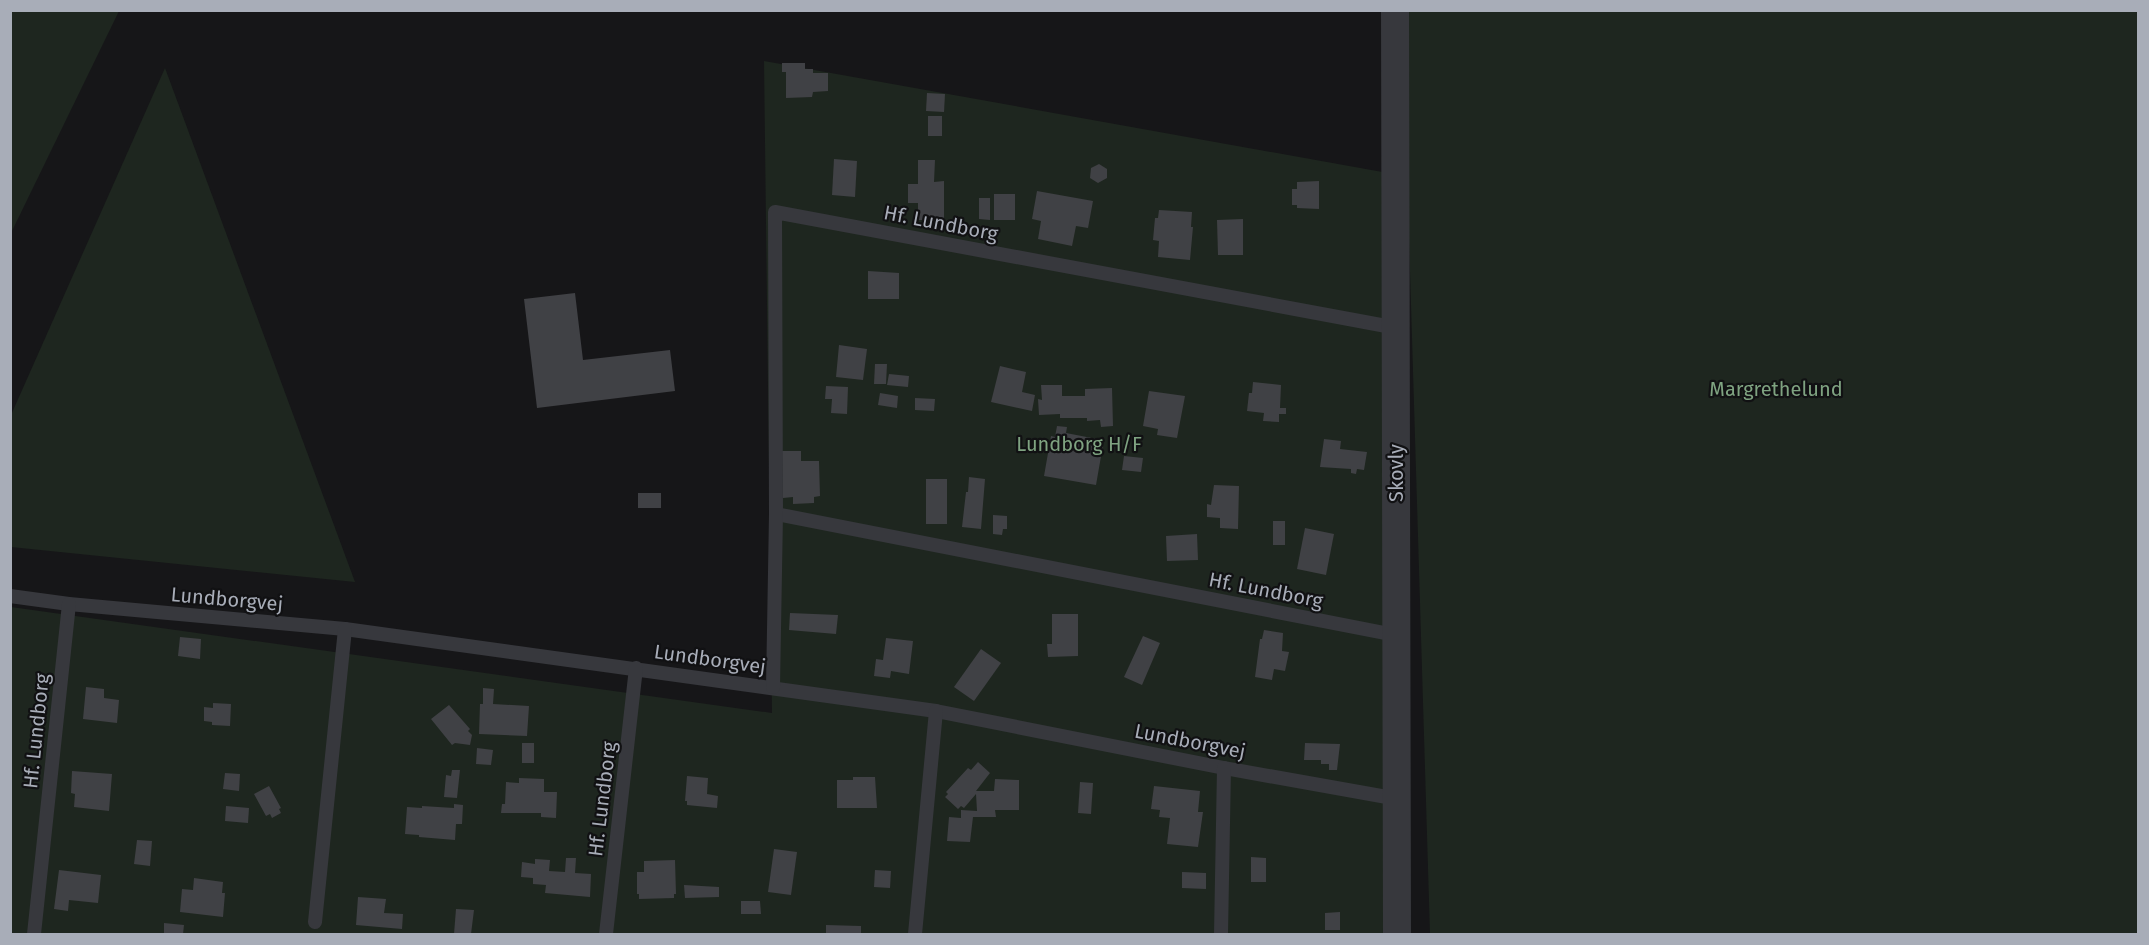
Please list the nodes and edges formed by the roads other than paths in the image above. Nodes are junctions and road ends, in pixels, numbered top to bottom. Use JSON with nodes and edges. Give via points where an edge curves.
{"nodes":[{"id":1,"x":1395,"y":10,"type":"edge"},
{"id":2,"x":1397,"y":328,"type":"junction"},
{"id":3,"x":776,"y":514,"type":"junction"},
{"id":4,"x":10,"y":596,"type":"edge"},
{"id":5,"x":69,"y":604,"type":"junction"},
{"id":6,"x":345,"y":629,"type":"junction"},
{"id":7,"x":1395,"y":635,"type":"junction"},
{"id":8,"x":636,"y":668,"type":"junction"},
{"id":9,"x":773,"y":687,"type":"junction"},
{"id":10,"x":936,"y":711,"type":"junction"},
{"id":11,"x":1224,"y":768,"type":"junction"},
{"id":12,"x":1398,"y":799,"type":"junction"},
{"id":13,"x":315,"y":922,"type":"dead end"},
{"id":14,"x":34,"y":934,"type":"edge"},
{"id":15,"x":606,"y":934,"type":"edge"},
{"id":16,"x":915,"y":934,"type":"edge"},
{"id":17,"x":1221,"y":934,"type":"edge"},
{"id":18,"x":1397,"y":934,"type":"edge"}],
"edges":[{"from":1,"to":2,"type":"street","name":"Skovly"},
{"from":2,"to":3,"type":"lane","name":"Hf. Lundborg","via":[[776,212]]},
{"from":2,"to":7,"type":"street","name":"Skovly"},
{"from":3,"to":7,"type":"lane","name":"Hf. Lundborg"},
{"from":3,"to":9,"type":"lane","name":"Hf. Lundborg"},
{"from":4,"to":5,"type":"lane","name":"Lundborgvej"},
{"from":5,"to":6,"type":"lane","name":"Lundborgvej"},
{"from":5,"to":14,"type":"lane","name":"Hf. Lundborg"},
{"from":6,"to":8,"type":"lane","name":"Lundborgvej"},
{"from":6,"to":13,"type":"lane"},
{"from":7,"to":12,"type":"street","name":"Skovly"},
{"from":8,"to":9,"type":"lane","name":"Lundborgvej"},
{"from":8,"to":15,"type":"lane","name":"Hf. Lundborg"},
{"from":9,"to":10,"type":"lane","name":"Lundborgvej"},
{"from":10,"to":11,"type":"lane","name":"Lundborgvej"},
{"from":10,"to":16,"type":"lane"},
{"from":11,"to":12,"type":"lane","name":"Lundborgvej"},
{"from":11,"to":17,"type":"lane"},
{"from":12,"to":18,"type":"street","name":"Skovly"}]}
